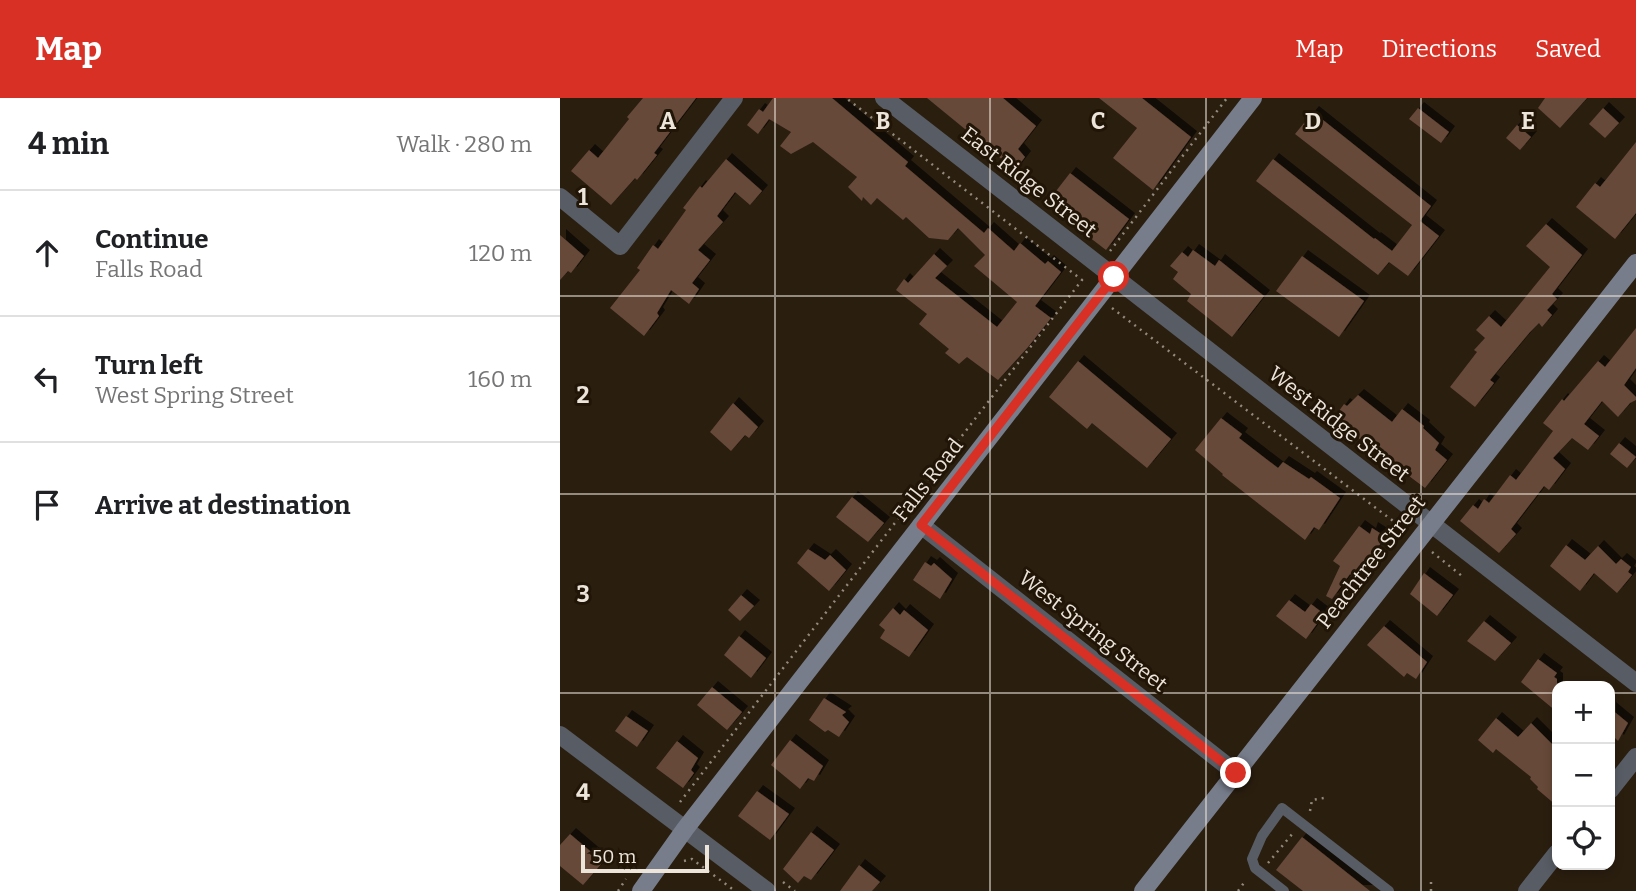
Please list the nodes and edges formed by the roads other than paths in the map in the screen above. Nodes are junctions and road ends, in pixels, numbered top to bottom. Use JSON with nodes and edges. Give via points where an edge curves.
{"nodes":[{"id":1,"x":734,"y":98,"type":"edge"},
{"id":2,"x":884,"y":98,"type":"edge"},
{"id":3,"x":1253,"y":98,"type":"edge"},
{"id":4,"x":560,"y":197,"type":"edge"},
{"id":5,"x":1636,"y":263,"type":"edge"},
{"id":6,"x":1114,"y":277,"type":"junction"},
{"id":7,"x":927,"y":518,"type":"junction"},
{"id":8,"x":1430,"y":524,"type":"junction"},
{"id":9,"x":1636,"y":684,"type":"edge"},
{"id":10,"x":560,"y":735,"type":"edge"},
{"id":11,"x":1636,"y":757,"type":"edge"},
{"id":12,"x":1236,"y":773,"type":"junction"},
{"id":13,"x":1615,"y":784,"type":"edge"},
{"id":14,"x":685,"y":830,"type":"junction"},
{"id":15,"x":1552,"y":859,"type":"edge"},
{"id":16,"x":770,"y":883,"type":"edge"},
{"id":17,"x":641,"y":891,"type":"edge"},
{"id":18,"x":1143,"y":891,"type":"edge"},
{"id":19,"x":1284,"y":891,"type":"edge"},
{"id":20,"x":1390,"y":891,"type":"edge"},
{"id":21,"x":1527,"y":891,"type":"edge"}],
"edges":[{"from":1,"to":4,"type":"street","via":[[620,246]]},
{"from":2,"to":6,"type":"street","name":"East Ridge Street"},
{"from":3,"to":6,"type":"main road","name":"Falls Road"},
{"from":5,"to":8,"type":"main road","name":"Peachtree Street"},
{"from":6,"to":7,"type":"main road","name":"Falls Road"},
{"from":6,"to":8,"type":"street","name":"West Ridge Street"},
{"from":7,"to":12,"type":"street","name":"West Spring Street"},
{"from":7,"to":14,"type":"main road","name":"Falls Road"},
{"from":8,"to":9,"type":"street","name":"West Ridge Street"},
{"from":8,"to":12,"type":"main road","name":"Peachtree Street"},
{"from":10,"to":14,"type":"street"},
{"from":11,"to":13,"type":"street"},
{"from":12,"to":18,"type":"main road","name":"Peachtree Street"},
{"from":14,"to":16,"type":"street"},
{"from":14,"to":17,"type":"main road","name":"Falls Road"},
{"from":15,"to":21,"type":"street"},
{"from":19,"to":20,"type":"lane","via":[[1255,868],[1252,859],[1282,808]]}]}
